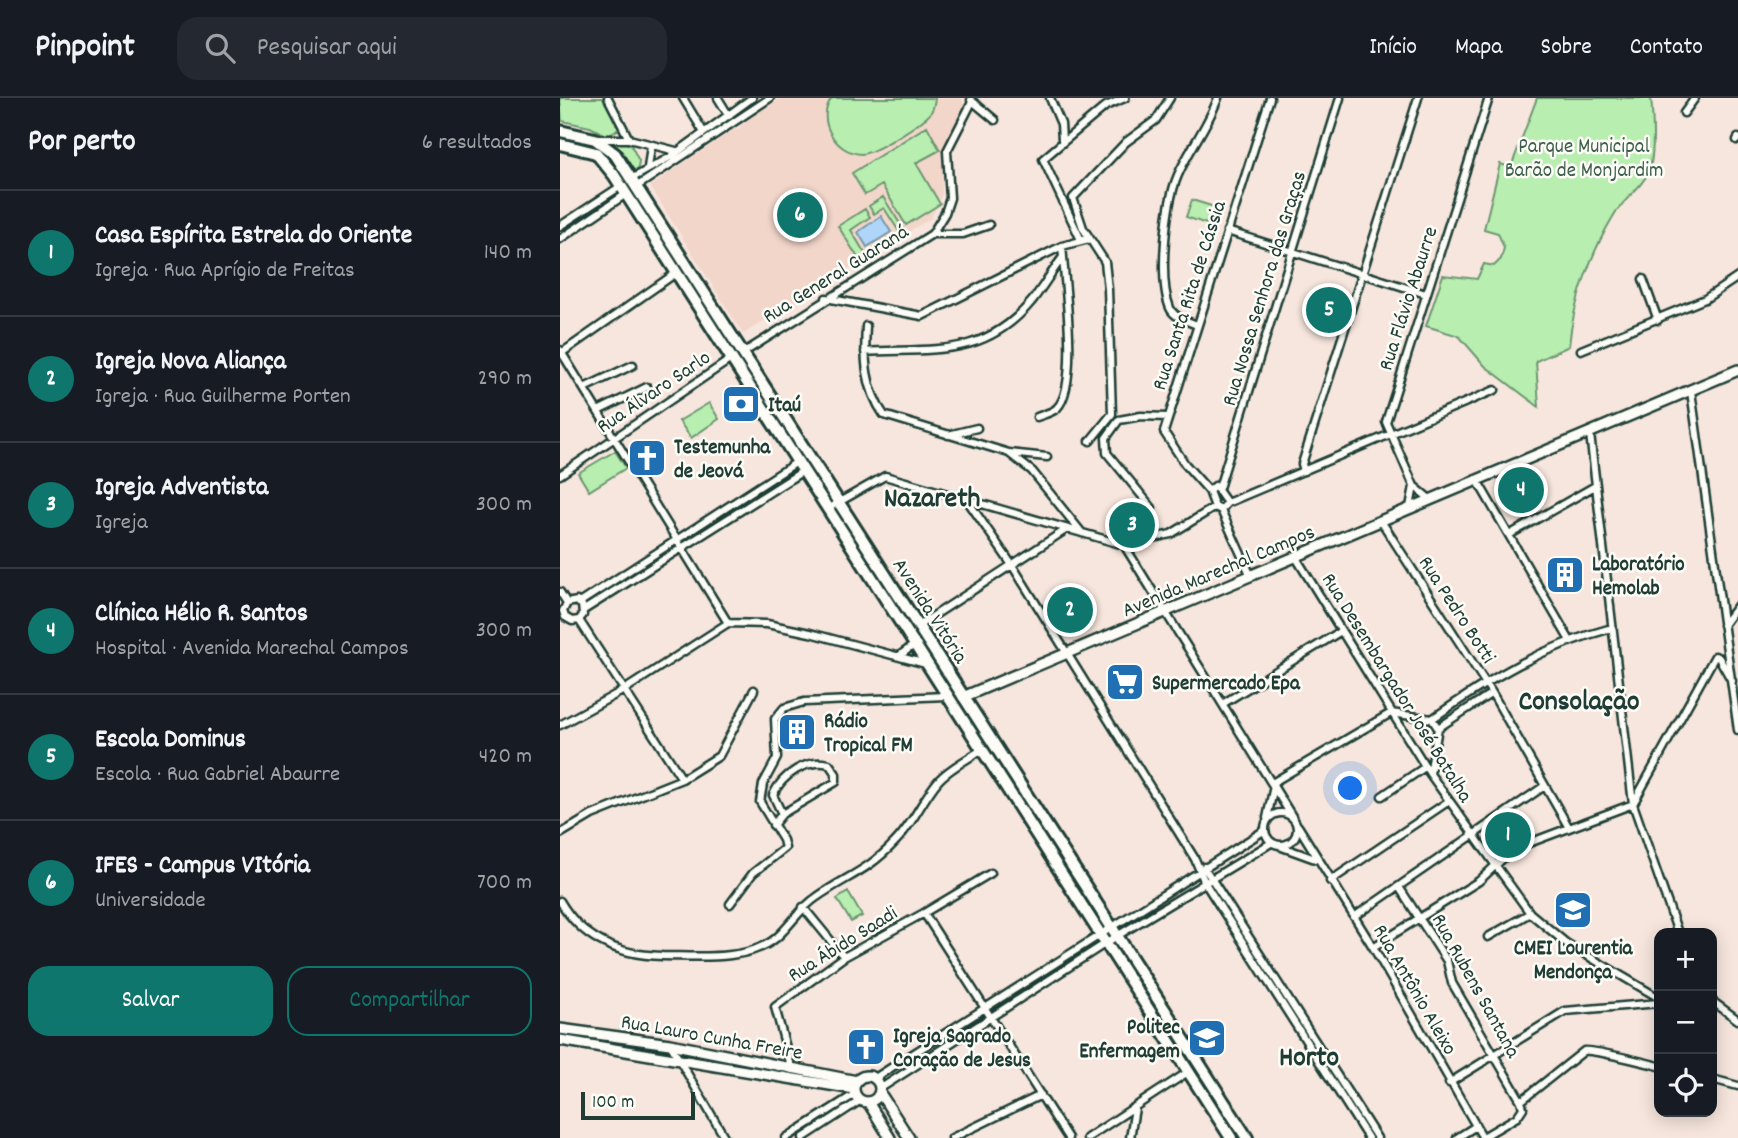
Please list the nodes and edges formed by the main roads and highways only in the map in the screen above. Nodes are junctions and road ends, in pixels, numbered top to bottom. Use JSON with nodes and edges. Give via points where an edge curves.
{"nodes":[{"id":1,"x":560,"y":131,"type":"edge"},
{"id":2,"x":560,"y":144,"type":"edge"},
{"id":3,"x":634,"y":183,"type":"junction"},
{"id":4,"x":623,"y":190,"type":"junction"},
{"id":5,"x":939,"y":684,"type":"junction"},
{"id":6,"x":964,"y":697,"type":"junction"},
{"id":7,"x":1231,"y":1138,"type":"edge"},
{"id":8,"x":1247,"y":1138,"type":"edge"}],
"edges":[{"from":1,"to":3,"type":"main road","name":"Avenida Vitória","via":[[595,139],[615,154]]},
{"from":2,"to":4,"type":"main road","name":"Avenida Vitória","via":[[596,153]]},
{"from":3,"to":4,"type":"main road"},
{"from":3,"to":6,"type":"main road","name":"Avenida Vitória"},
{"from":4,"to":5,"type":"main road","name":"Avenida Vitória"},
{"from":5,"to":6,"type":"main road","via":[[952,697]]},
{"from":5,"to":7,"type":"main road","name":"Avenida Vitória"},
{"from":6,"to":8,"type":"main road","name":"Avenida Vitória"}]}
